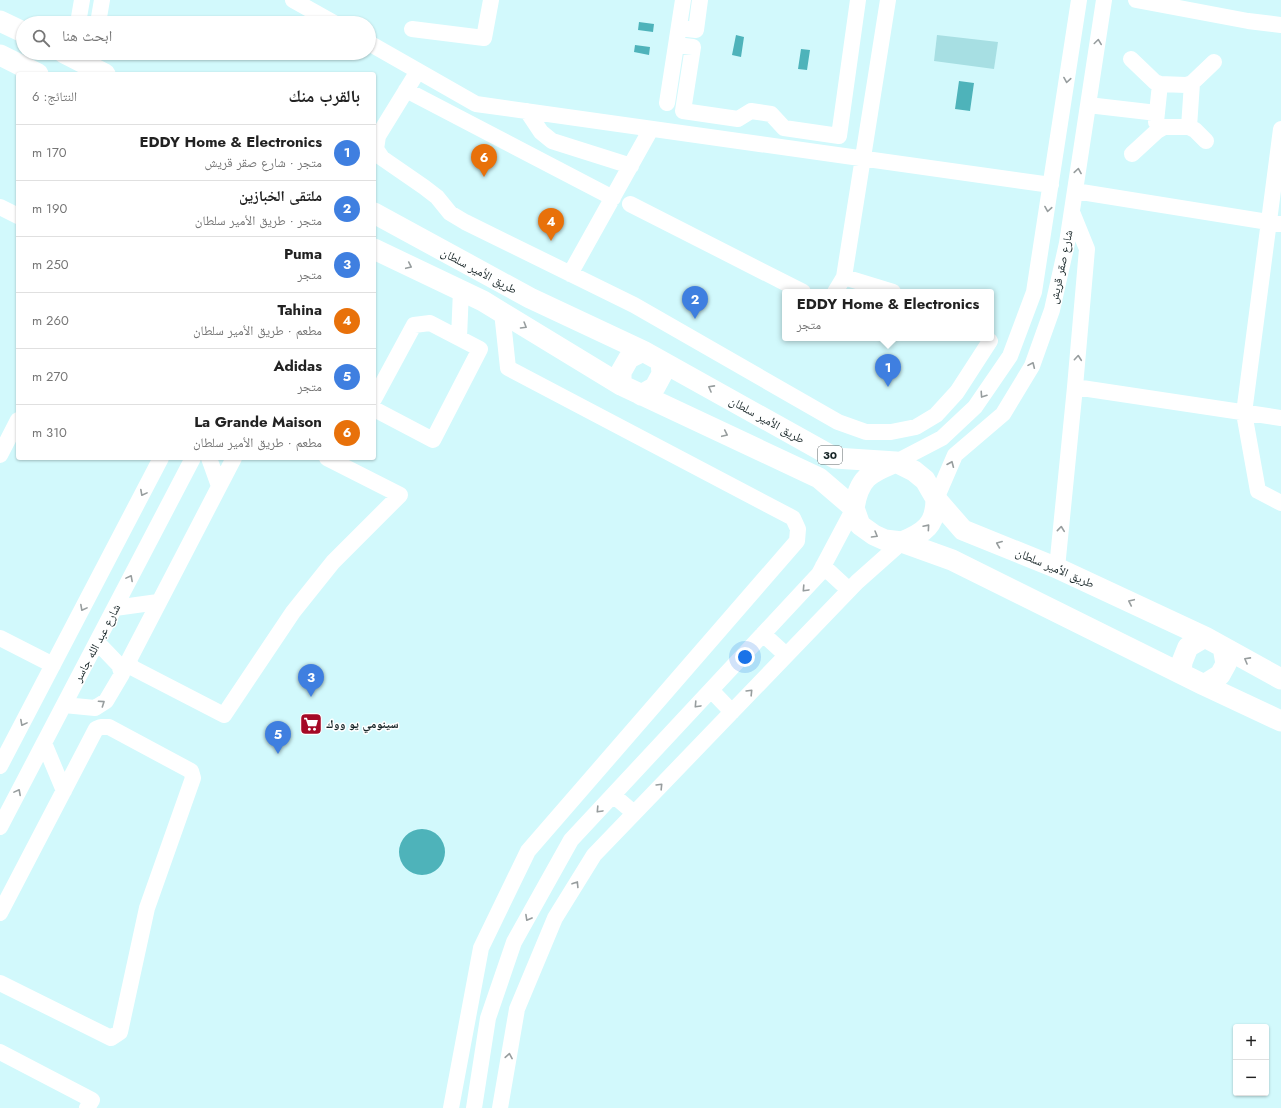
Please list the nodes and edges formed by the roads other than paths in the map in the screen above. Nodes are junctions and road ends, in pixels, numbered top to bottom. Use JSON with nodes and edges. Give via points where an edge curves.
{"nodes":[{"id":1,"x":82,"y":0,"type":"edge"},
{"id":2,"x":102,"y":0,"type":"edge"},
{"id":3,"x":293,"y":0,"type":"edge"},
{"id":4,"x":491,"y":0,"type":"edge"},
{"id":5,"x":683,"y":0,"type":"edge"},
{"id":6,"x":700,"y":0,"type":"edge"},
{"id":7,"x":858,"y":0,"type":"edge"},
{"id":8,"x":888,"y":0,"type":"edge"},
{"id":9,"x":1079,"y":0,"type":"edge"},
{"id":10,"x":1104,"y":0,"type":"edge"},
{"id":11,"x":1136,"y":0,"type":"edge"},
{"id":12,"x":1217,"y":8,"type":"edge"},
{"id":13,"x":79,"y":16,"type":"edge"},
{"id":14,"x":99,"y":16,"type":"edge"},
{"id":15,"x":322,"y":16,"type":"edge"},
{"id":16,"x":0,"y":21,"type":"edge"},
{"id":17,"x":1281,"y":25,"type":"edge"},
{"id":18,"x":678,"y":28,"type":"junction"},
{"id":19,"x":16,"y":29,"type":"edge"},
{"id":20,"x":412,"y":29,"type":"dead end"},
{"id":21,"x":676,"y":45,"type":"junction"},
{"id":22,"x":376,"y":47,"type":"edge"},
{"id":23,"x":0,"y":55,"type":"edge"},
{"id":24,"x":1131,"y":59,"type":"dead end"},
{"id":25,"x":83,"y":60,"type":"edge"},
{"id":26,"x":1214,"y":62,"type":"dead end"},
{"id":27,"x":97,"y":65,"type":"edge"},
{"id":28,"x":418,"y":71,"type":"junction"},
{"id":29,"x":34,"y":72,"type":"edge"},
{"id":30,"x":1192,"y":83,"type":"junction"},
{"id":31,"x":1160,"y":84,"type":"junction"},
{"id":32,"x":406,"y":90,"type":"junction"},
{"id":33,"x":667,"y":102,"type":"dead end"},
{"id":34,"x":1088,"y":105,"type":"junction"},
{"id":35,"x":527,"y":111,"type":"junction"},
{"id":36,"x":1157,"y":113,"type":"junction"},
{"id":37,"x":1189,"y":127,"type":"junction"},
{"id":38,"x":651,"y":129,"type":"junction"},
{"id":39,"x":1281,"y":129,"type":"edge"},
{"id":40,"x":1155,"y":133,"type":"junction"},
{"id":41,"x":1206,"y":141,"type":"dead end"},
{"id":42,"x":1132,"y":154,"type":"dead end"},
{"id":43,"x":863,"y":159,"type":"junction"},
{"id":44,"x":631,"y":166,"type":"junction"},
{"id":45,"x":1051,"y":185,"type":"junction"},
{"id":46,"x":1075,"y":191,"type":"junction"},
{"id":47,"x":613,"y":198,"type":"junction"},
{"id":48,"x":630,"y":204,"type":"dead end"},
{"id":49,"x":0,"y":207,"type":"edge"},
{"id":50,"x":1072,"y":212,"type":"junction"},
{"id":51,"x":376,"y":214,"type":"edge"},
{"id":52,"x":16,"y":215,"type":"edge"},
{"id":53,"x":1275,"y":223,"type":"edge"},
{"id":54,"x":376,"y":250,"type":"edge"},
{"id":55,"x":570,"y":274,"type":"junction"},
{"id":56,"x":844,"y":277,"type":"junction"},
{"id":57,"x":797,"y":289,"type":"edge"},
{"id":58,"x":837,"y":289,"type":"edge"},
{"id":59,"x":883,"y":289,"type":"edge"},
{"id":60,"x":461,"y":290,"type":"junction"},
{"id":61,"x":502,"y":312,"type":"junction"},
{"id":62,"x":459,"y":338,"type":"junction"},
{"id":63,"x":987,"y":341,"type":"edge"},
{"id":64,"x":989,"y":341,"type":"edge"},
{"id":65,"x":652,"y":356,"type":"junction"},
{"id":66,"x":1010,"y":356,"type":"junction"},
{"id":67,"x":621,"y":385,"type":"junction"},
{"id":68,"x":1075,"y":387,"type":"junction"},
{"id":69,"x":376,"y":395,"type":"edge"},
{"id":70,"x":641,"y":395,"type":"junction"},
{"id":71,"x":376,"y":410,"type":"edge"},
{"id":72,"x":1244,"y":413,"type":"junction"},
{"id":73,"x":1281,"y":418,"type":"edge"},
{"id":74,"x":16,"y":424,"type":"edge"},
{"id":75,"x":0,"y":455,"type":"edge"},
{"id":76,"x":160,"y":460,"type":"edge"},
{"id":77,"x":192,"y":460,"type":"edge"},
{"id":78,"x":209,"y":460,"type":"edge"},
{"id":79,"x":233,"y":460,"type":"edge"},
{"id":80,"x":336,"y":460,"type":"edge"},
{"id":81,"x":896,"y":462,"type":"junction"},
{"id":82,"x":219,"y":486,"type":"junction"},
{"id":83,"x":936,"y":499,"type":"junction"},
{"id":84,"x":1281,"y":503,"type":"edge"},
{"id":85,"x":854,"y":508,"type":"junction"},
{"id":86,"x":902,"y":542,"type":"junction"},
{"id":87,"x":823,"y":566,"type":"junction"},
{"id":88,"x":1057,"y":568,"type":"junction"},
{"id":89,"x":849,"y":590,"type":"junction"},
{"id":90,"x":158,"y":602,"type":"junction"},
{"id":91,"x":115,"y":608,"type":"junction"},
{"id":92,"x":763,"y":634,"type":"junction"},
{"id":93,"x":1205,"y":637,"type":"junction"},
{"id":94,"x":0,"y":638,"type":"edge"},
{"id":95,"x":97,"y":642,"type":"junction"},
{"id":96,"x":1223,"y":647,"type":"junction"},
{"id":97,"x":786,"y":655,"type":"junction"},
{"id":98,"x":53,"y":665,"type":"junction"},
{"id":99,"x":1181,"y":674,"type":"junction"},
{"id":100,"x":1281,"y":679,"type":"edge"},
{"id":101,"x":1204,"y":685,"type":"junction"},
{"id":102,"x":711,"y":690,"type":"junction"},
{"id":103,"x":64,"y":705,"type":"junction"},
{"id":104,"x":732,"y":712,"type":"junction"},
{"id":105,"x":1281,"y":721,"type":"edge"},
{"id":106,"x":44,"y":743,"type":"junction"},
{"id":107,"x":0,"y":766,"type":"edge"},
{"id":108,"x":64,"y":791,"type":"junction"},
{"id":109,"x":613,"y":795,"type":"junction"},
{"id":110,"x":634,"y":813,"type":"junction"},
{"id":111,"x":0,"y":827,"type":"edge"},
{"id":112,"x":542,"y":892,"type":"junction"},
{"id":113,"x":564,"y":904,"type":"junction"},
{"id":114,"x":1,"y":908,"type":"edge"},
{"id":115,"x":505,"y":968,"type":"junction"},
{"id":116,"x":530,"y":978,"type":"junction"},
{"id":117,"x":0,"y":983,"type":"edge"},
{"id":118,"x":0,"y":1052,"type":"edge"},
{"id":119,"x":478,"y":1082,"type":"junction"},
{"id":120,"x":504,"y":1086,"type":"junction"},
{"id":121,"x":88,"y":1108,"type":"edge"},
{"id":122,"x":451,"y":1108,"type":"edge"},
{"id":123,"x":474,"y":1108,"type":"edge"},
{"id":124,"x":500,"y":1108,"type":"edge"}],
"edges":[{"from":1,"to":13,"type":"street"},
{"from":2,"to":14,"type":"street"},
{"from":3,"to":15,"type":"street"},
{"from":4,"to":20,"type":"street","via":[[484,38]]},
{"from":5,"to":18,"type":"street"},
{"from":6,"to":18,"type":"street","via":[[696,30]]},
{"from":7,"to":21,"type":"street","via":[[839,136],[784,128],[771,114],[751,111],[738,119],[683,111],[693,47]]},
{"from":8,"to":43,"type":"street"},
{"from":9,"to":45,"type":"street","name":"شارع صقر قريش","one_way":true},
{"from":34,"to":10,"type":"street","name":"شارع صقر قريش","one_way":true},
{"from":11,"to":12,"type":"street"},
{"from":12,"to":17,"type":"street","via":[[1248,21]]},
{"from":16,"to":19,"type":"main road"},
{"from":18,"to":21,"type":"street"},
{"from":21,"to":33,"type":"street"},
{"from":22,"to":28,"type":"street"},
{"from":23,"to":29,"type":"main road"},
{"from":24,"to":31,"type":"street"},
{"from":25,"to":27,"type":"main road"},
{"from":26,"to":30,"type":"street"},
{"from":28,"to":32,"type":"street"},
{"from":28,"to":35,"type":"street","via":[[476,104]]},
{"from":30,"to":31,"type":"street"},
{"from":30,"to":37,"type":"street"},
{"from":31,"to":36,"type":"street"},
{"from":32,"to":47,"type":"street"},
{"from":32,"to":55,"type":"street","via":[[378,136],[376,149],[382,158],[437,197],[450,213]]},
{"from":34,"to":36,"type":"street"},
{"from":46,"to":34,"type":"street","name":"شارع صقر قريش","one_way":true},
{"from":35,"to":38,"type":"street"},
{"from":35,"to":44,"type":"street","via":[[541,132],[552,141]]},
{"from":36,"to":40,"type":"street"},
{"from":37,"to":40,"type":"street","via":[[1164,127]]},
{"from":37,"to":41,"type":"street","via":[[1196,130]]},
{"from":38,"to":43,"type":"street"},
{"from":38,"to":44,"type":"street"},
{"from":39,"to":53,"type":"street"},
{"from":40,"to":42,"type":"street"},
{"from":43,"to":45,"type":"street"},
{"from":43,"to":56,"type":"street"},
{"from":44,"to":47,"type":"street"},
{"from":45,"to":66,"type":"street","name":"شارع صقر قريش","one_way":true,"via":[[1034,292]]},
{"from":46,"to":50,"type":"street","name":"شارع صقر قريش"},
{"from":46,"to":53,"type":"street"},
{"from":47,"to":55,"type":"street"},
{"from":48,"to":57,"type":"street"},
{"from":49,"to":52,"type":"street"},
{"from":68,"to":50,"type":"street","one_way":true,"via":[[1087,249]]},
{"from":83,"to":50,"type":"street","name":"شارع صقر قريش","one_way":true,"via":[[955,455],[1003,414],[1032,366],[1052,310]]},
{"from":51,"to":65,"type":"main road","name":"طريق الأمير سلطان","number":"30","via":[[530,298]]},
{"from":53,"to":72,"type":"street"},
{"from":54,"to":60,"type":"main road","name":"طريق الأمير سلطان","number":"30","one_way":true},
{"from":55,"to":63,"type":"street","via":[[634,305],[838,422],[866,432],[891,432],[916,427],[936,415],[957,392]]},
{"from":56,"to":58,"type":"street"},
{"from":56,"to":59,"type":"street"},
{"from":60,"to":61,"type":"main road","name":"طريق الأمير سلطان","number":"30"},
{"from":60,"to":62,"type":"street"},
{"from":61,"to":67,"type":"main road","name":"طريق الأمير سلطان","number":"30","one_way":true},
{"from":61,"to":122,"type":"street","via":[[508,368],[793,518],[798,529],[797,541],[528,851],[481,948]]},
{"from":62,"to":69,"type":"street","via":[[430,323],[414,325]]},
{"from":62,"to":71,"type":"street","via":[[480,349],[433,440]]},
{"from":64,"to":66,"type":"street"},
{"from":65,"to":67,"type":"main road","via":[[628,358],[621,372]]},
{"from":65,"to":70,"type":"main road","via":[[662,374],[655,387]]},
{"from":81,"to":65,"type":"main road","name":"طريق الأمير سلطان","number":"30","one_way":true,"via":[[835,458]]},
{"from":66,"to":81,"type":"street","name":"شارع صقر قريش","one_way":true,"via":[[975,407],[942,438]]},
{"from":67,"to":70,"type":"main road","name":"طريق الأمير سلطان","number":"30"},
{"from":68,"to":72,"type":"street"},
{"from":88,"to":68,"type":"street","one_way":true},
{"from":70,"to":85,"type":"main road","name":"طريق الأمير سلطان","number":"30","one_way":true,"via":[[819,478]]},
{"from":72,"to":73,"type":"street"},
{"from":72,"to":84,"type":"street","via":[[1258,491]]},
{"from":74,"to":75,"type":"street"},
{"from":76,"to":98,"type":"street","one_way":true},
{"from":91,"to":77,"type":"street","name":"شارع عبد الله جاسر","one_way":true},
{"from":78,"to":82,"type":"street"},
{"from":79,"to":82,"type":"street"},
{"from":80,"to":90,"type":"street","via":[[400,496],[333,562],[293,612],[224,715],[133,668],[130,664],[129,660]]},
{"from":81,"to":83,"type":"main road","name":"طريق الأمير سلطان","number":"30","via":[[914,470],[925,480]]},
{"from":81,"to":85,"type":"main road","via":[[874,471],[863,482],[856,494]]},
{"from":82,"to":90,"type":"street"},
{"from":86,"to":83,"type":"main road","one_way":true,"via":[[926,530],[936,510]]},
{"from":88,"to":83,"type":"main road","name":"طريق الأمير سلطان","number":"30","one_way":true,"via":[[963,530]]},
{"from":85,"to":86,"type":"main road","name":"طريق الأمير سلطان","number":"30","one_way":true,"via":[[860,525],[874,536]]},
{"from":85,"to":87,"type":"street"},
{"from":86,"to":89,"type":"street"},
{"from":86,"to":99,"type":"main road","name":"طريق الأمير سلطان","number":"30","via":[[952,560]]},
{"from":87,"to":89,"type":"street"},
{"from":87,"to":92,"type":"street","one_way":true,"via":[[819,574]]},
{"from":93,"to":88,"type":"main road","name":"طريق الأمير سلطان","number":"30","one_way":true},
{"from":89,"to":97,"type":"street"},
{"from":90,"to":91,"type":"street"},
{"from":91,"to":95,"type":"street","name":"شارع عبد الله جاسر"},
{"from":92,"to":97,"type":"street"},
{"from":92,"to":102,"type":"street"},
{"from":93,"to":96,"type":"main road","name":"طريق الأمير سلطان","number":"30"},
{"from":93,"to":99,"type":"main road","via":[[1188,647],[1182,662]]},
{"from":94,"to":98,"type":"street"},
{"from":95,"to":103,"type":"street","name":"شارع عبد الله جاسر"},
{"from":103,"to":95,"type":"street","one_way":true,"via":[[95,708],[106,701],[122,674],[119,665]]},
{"from":100,"to":96,"type":"main road","name":"طريق الأمير سلطان","number":"30","one_way":true},
{"from":96,"to":101,"type":"main road","via":[[1226,664],[1220,675]]},
{"from":104,"to":97,"type":"street","one_way":true},
{"from":98,"to":107,"type":"street","one_way":true},
{"from":99,"to":101,"type":"main road","name":"طريق الأمير سلطان","number":"30"},
{"from":101,"to":105,"type":"main road","name":"طريق الأمير سلطان","number":"30"},
{"from":102,"to":104,"type":"street"},
{"from":102,"to":109,"type":"street","one_way":true},
{"from":103,"to":106,"type":"street","name":"شارع عبد الله جاسر"},
{"from":110,"to":104,"type":"street","one_way":true},
{"from":106,"to":108,"type":"street"},
{"from":111,"to":106,"type":"street","name":"شارع عبد الله جاسر","one_way":true},
{"from":108,"to":114,"type":"street"},
{"from":108,"to":117,"type":"street","via":[[96,729],[101,727],[109,727],[191,771],[193,778],[146,908],[120,1032],[111,1038]]},
{"from":109,"to":110,"type":"street"},
{"from":109,"to":112,"type":"street","one_way":true,"via":[[571,840]]},
{"from":113,"to":110,"type":"street","one_way":true,"via":[[594,856]]},
{"from":112,"to":113,"type":"street"},
{"from":112,"to":115,"type":"street","one_way":true,"via":[[514,942]]},
{"from":113,"to":116,"type":"street","via":[[554,918]]},
{"from":115,"to":116,"type":"street"},
{"from":115,"to":119,"type":"street","via":[[488,1018]]},
{"from":120,"to":116,"type":"street","one_way":true,"via":[[517,1009]]},
{"from":118,"to":121,"type":"street","via":[[92,1100]]},
{"from":119,"to":120,"type":"street"},
{"from":119,"to":123,"type":"street"},
{"from":120,"to":124,"type":"street"}]}
